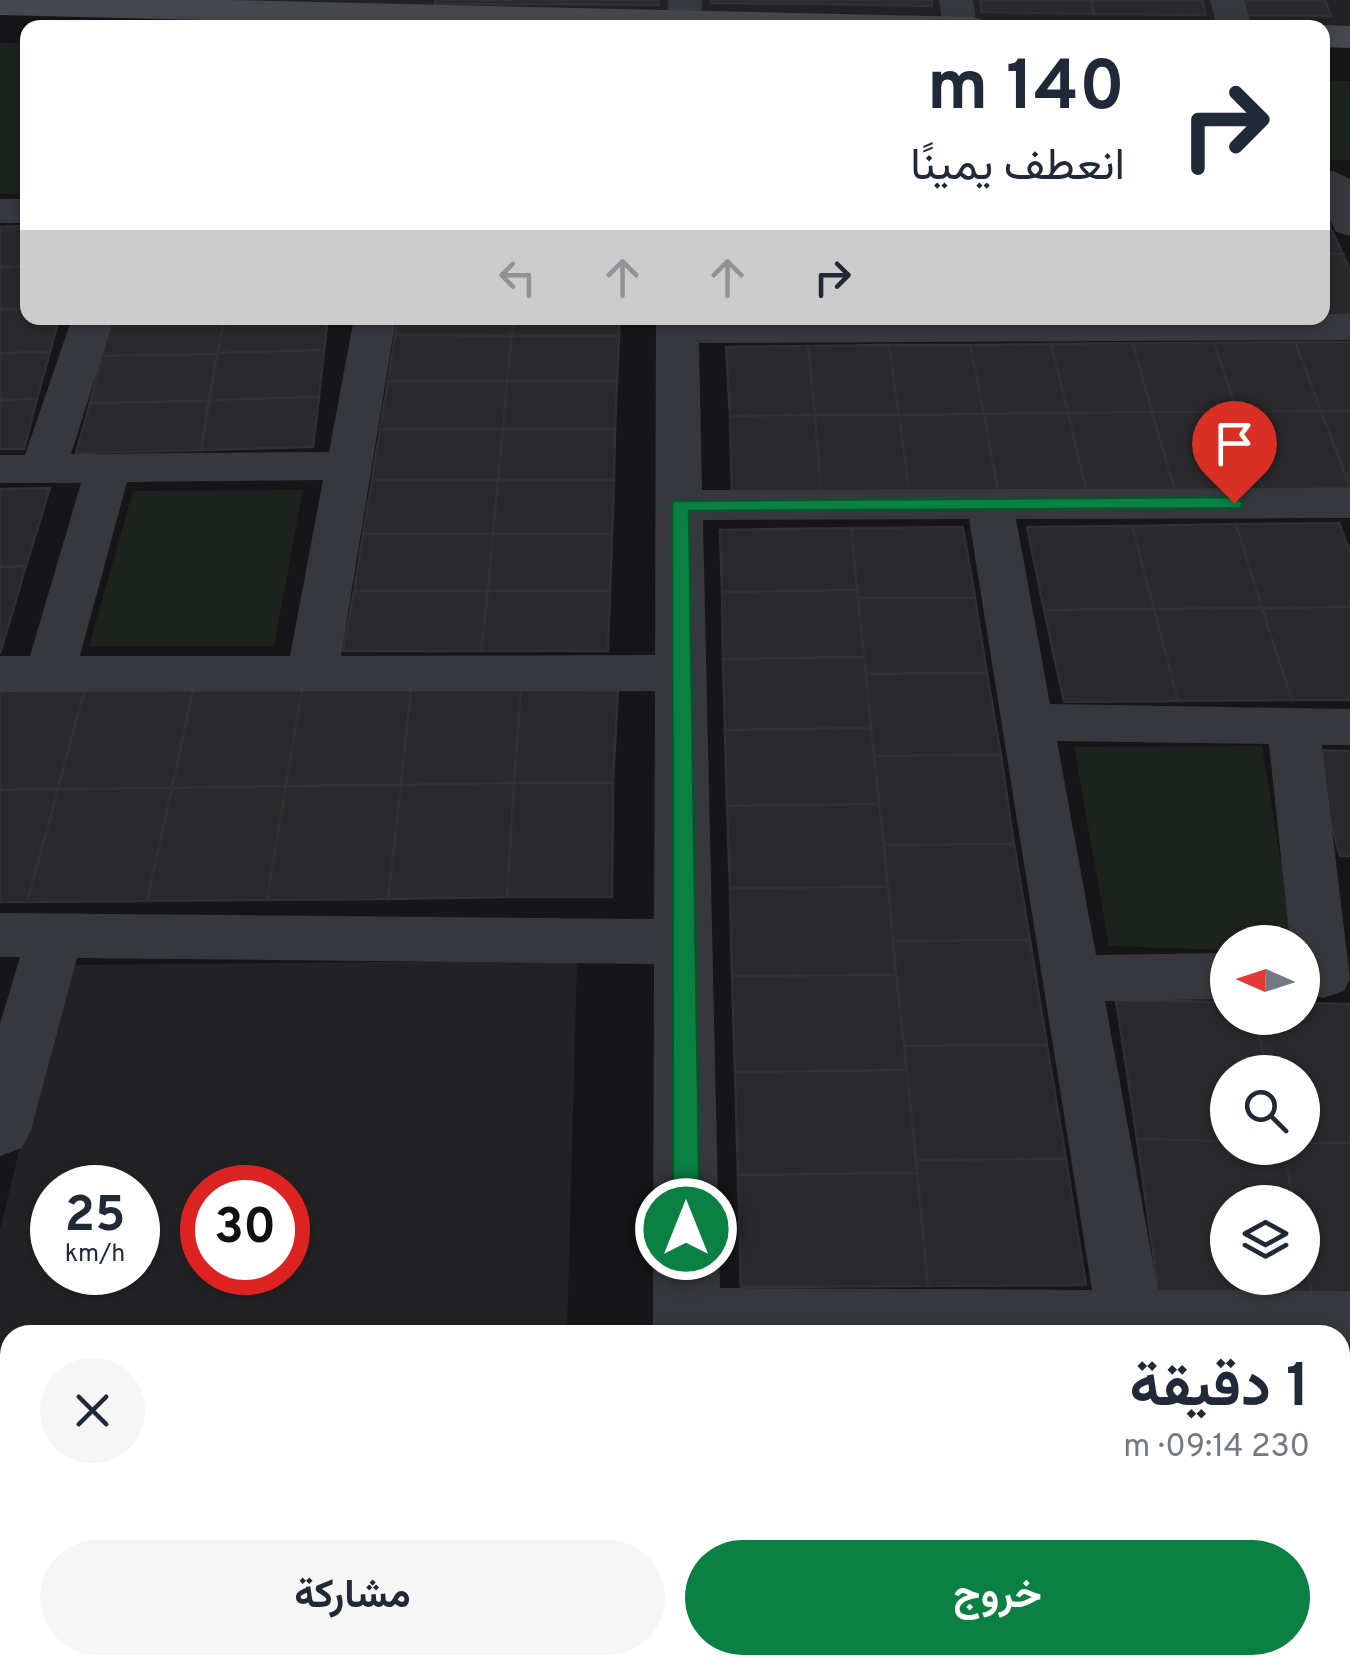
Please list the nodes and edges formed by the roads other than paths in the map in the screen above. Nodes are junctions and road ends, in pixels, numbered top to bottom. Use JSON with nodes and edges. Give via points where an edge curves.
{"nodes":[{"id":1,"x":0,"y":5,"type":"edge"},
{"id":2,"x":257,"y":5,"type":"edge"},
{"id":3,"x":404,"y":7,"type":"edge"},
{"id":4,"x":684,"y":16,"type":"edge"},
{"id":5,"x":784,"y":20,"type":"edge"},
{"id":6,"x":1335,"y":183,"type":"edge"},
{"id":7,"x":1350,"y":224,"type":"edge"},
{"id":8,"x":89,"y":325,"type":"edge"},
{"id":9,"x":374,"y":325,"type":"edge"},
{"id":10,"x":677,"y":325,"type":"edge"},
{"id":11,"x":901,"y":325,"type":"edge"},
{"id":12,"x":1350,"y":327,"type":"edge"},
{"id":13,"x":350,"y":466,"type":"junction"},
{"id":14,"x":108,"y":468,"type":"junction"},
{"id":15,"x":21,"y":469,"type":"edge"},
{"id":16,"x":1350,"y":503,"type":"edge"},
{"id":17,"x":990,"y":504,"type":"junction"},
{"id":18,"x":679,"y":505,"type":"junction"},
{"id":19,"x":314,"y":671,"type":"junction"},
{"id":20,"x":680,"y":673,"type":"junction"},
{"id":21,"x":0,"y":674,"type":"edge"},
{"id":22,"x":50,"y":674,"type":"junction"},
{"id":23,"x":1028,"y":722,"type":"junction"},
{"id":24,"x":1292,"y":726,"type":"junction"},
{"id":25,"x":1350,"y":727,"type":"edge"},
{"id":26,"x":28,"y":935,"type":"edge"},
{"id":27,"x":684,"y":942,"type":"junction"},
{"id":28,"x":1325,"y":975,"type":"edge"},
{"id":29,"x":1210,"y":976,"type":"edge"},
{"id":30,"x":1072,"y":978,"type":"junction"},
{"id":31,"x":0,"y":1130,"type":"edge"},
{"id":32,"x":1130,"y":1320,"type":"junction"},
{"id":33,"x":1350,"y":1321,"type":"edge"},
{"id":34,"x":687,"y":1325,"type":"edge"},
{"id":35,"x":761,"y":1325,"type":"edge"}],
"edges":[{"from":1,"to":2,"type":"street"},
{"from":2,"to":3,"type":"street"},
{"from":3,"to":4,"type":"street"},
{"from":4,"to":5,"type":"street"},
{"from":6,"to":7,"type":"street"},
{"from":8,"to":15,"type":"street"},
{"from":9,"to":13,"type":"street"},
{"from":10,"to":18,"type":"street"},
{"from":11,"to":12,"type":"street"},
{"from":13,"to":14,"type":"street"},
{"from":13,"to":19,"type":"street"},
{"from":14,"to":15,"type":"street"},
{"from":14,"to":22,"type":"street"},
{"from":16,"to":17,"type":"street"},
{"from":17,"to":18,"type":"street"},
{"from":17,"to":23,"type":"street"},
{"from":18,"to":20,"type":"street"},
{"from":19,"to":20,"type":"street"},
{"from":19,"to":22,"type":"street"},
{"from":20,"to":27,"type":"street"},
{"from":21,"to":22,"type":"street"},
{"from":23,"to":24,"type":"street"},
{"from":23,"to":30,"type":"street"},
{"from":24,"to":25,"type":"street"},
{"from":24,"to":28,"type":"street"},
{"from":26,"to":27,"type":"street"},
{"from":26,"to":31,"type":"street"},
{"from":27,"to":34,"type":"street"},
{"from":29,"to":30,"type":"street"},
{"from":30,"to":32,"type":"street"},
{"from":32,"to":33,"type":"street"},
{"from":32,"to":35,"type":"street"}]}
